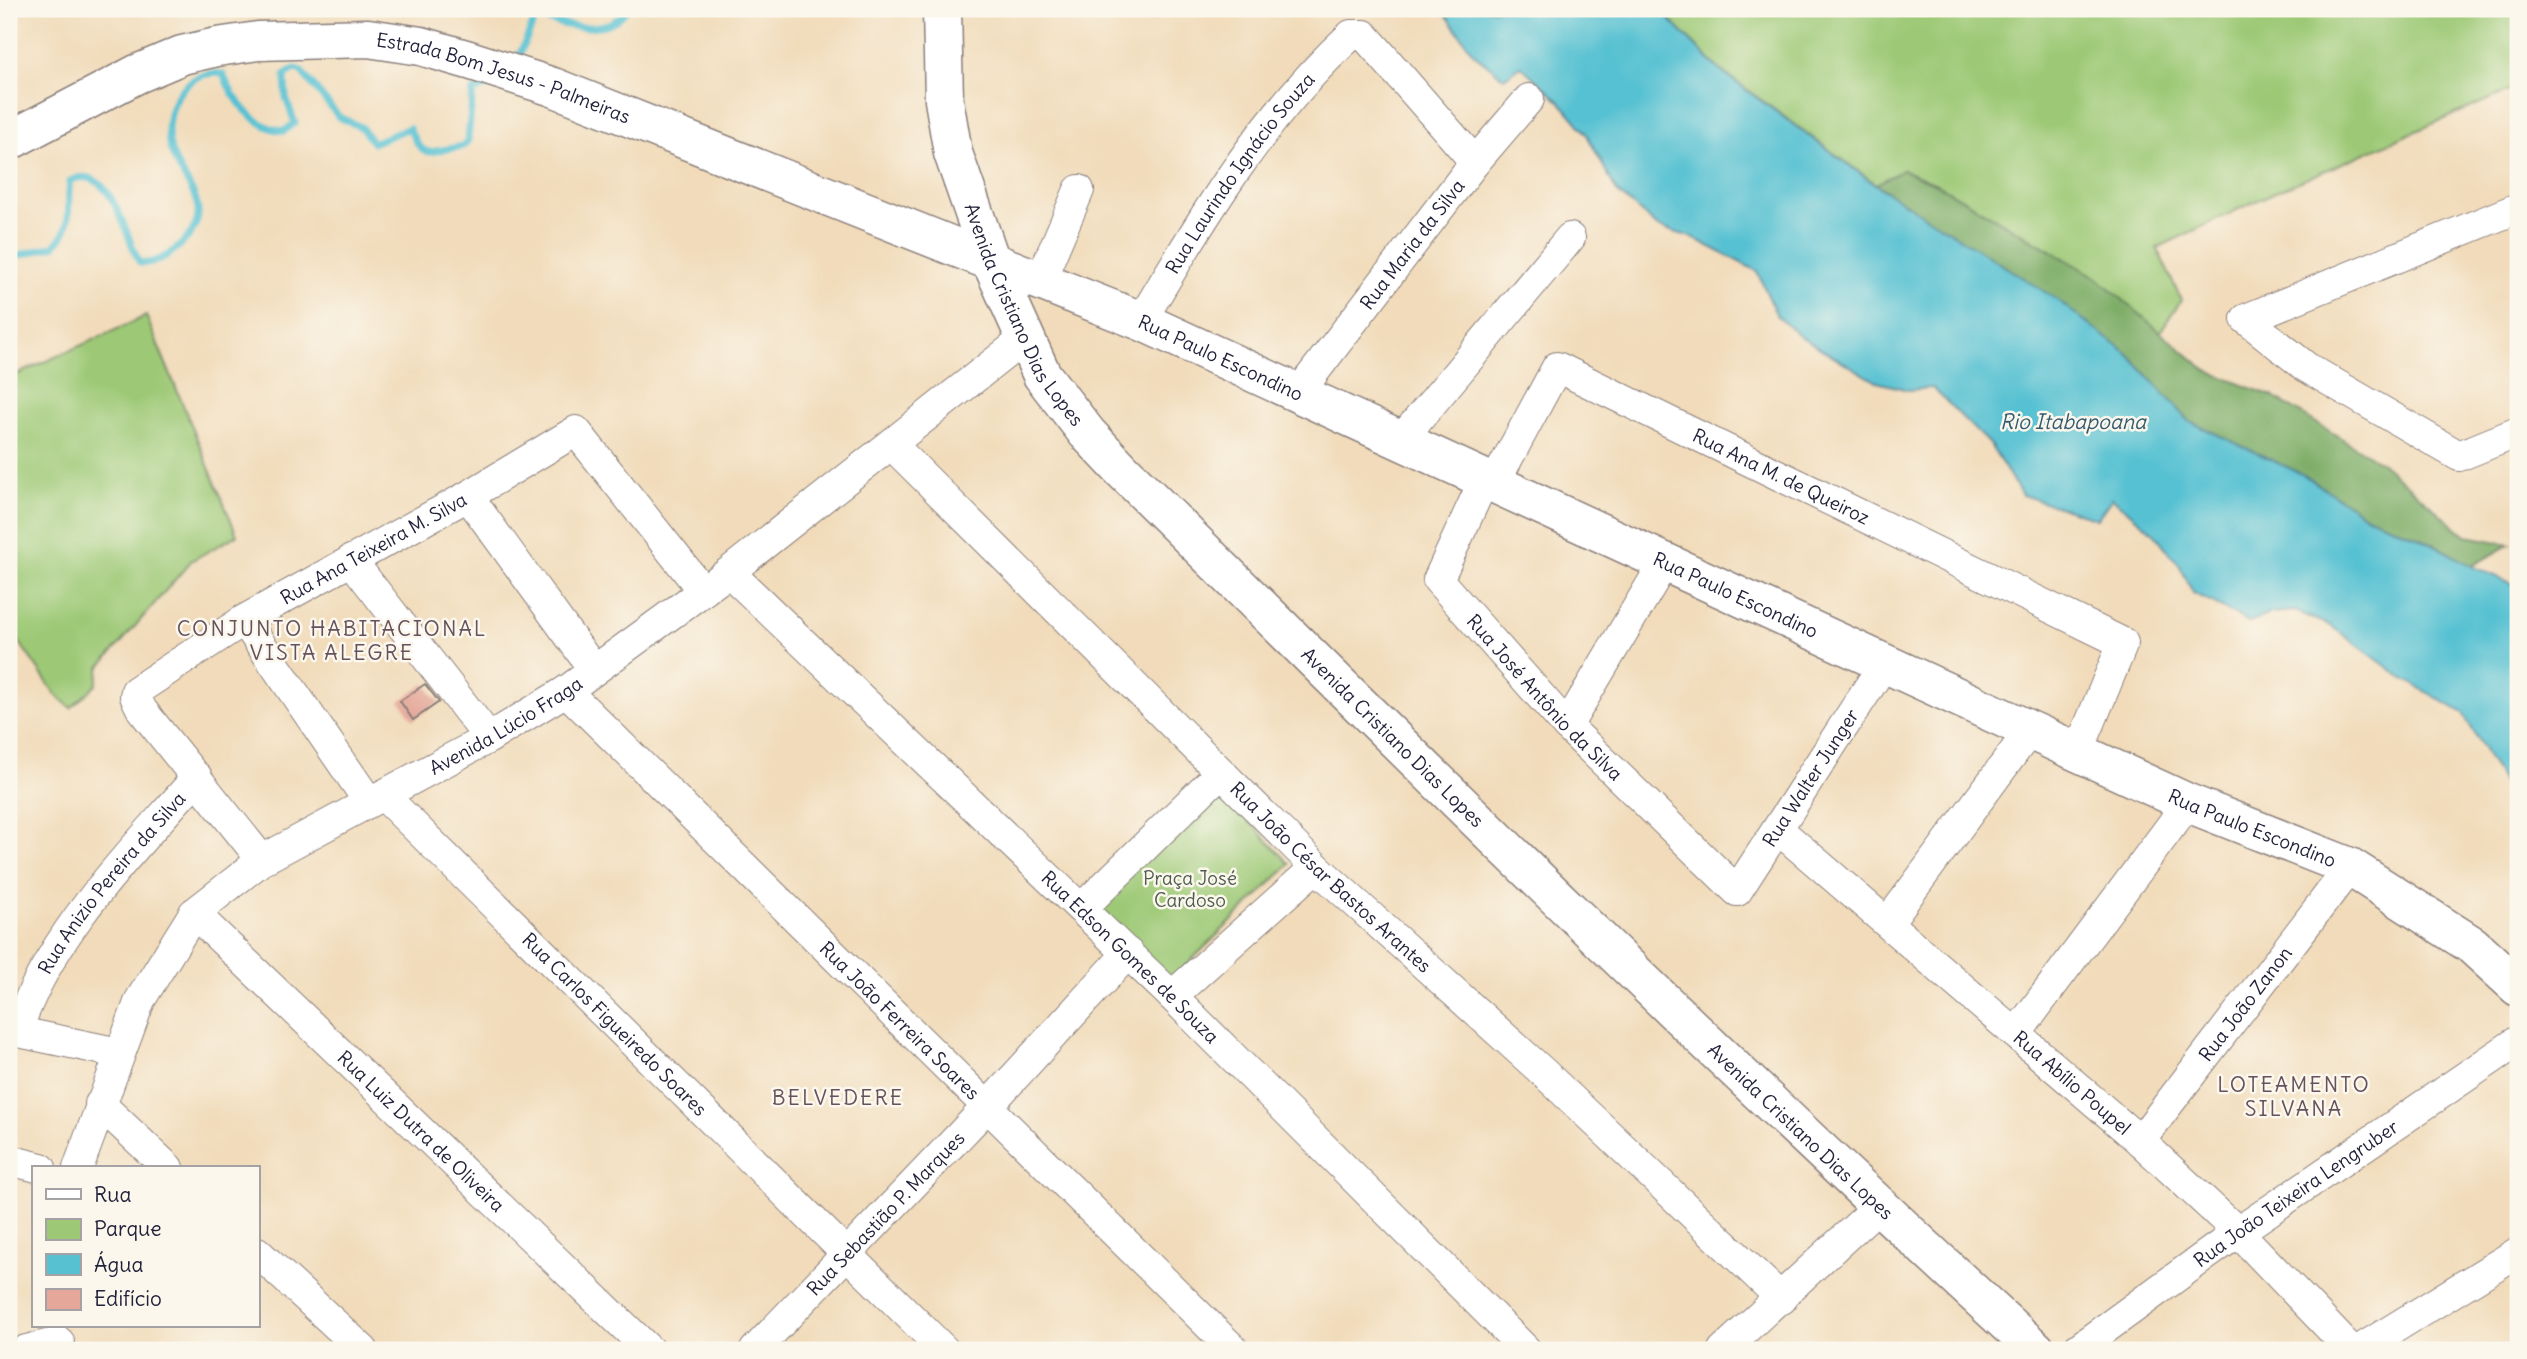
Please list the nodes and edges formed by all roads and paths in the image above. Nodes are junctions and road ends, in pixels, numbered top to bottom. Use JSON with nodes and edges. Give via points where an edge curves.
{"nodes":[{"id":1,"x":942,"y":9,"type":"edge"},
{"id":2,"x":1529,"y":99,"type":"dead end"},
{"id":3,"x":9,"y":141,"type":"edge"},
{"id":4,"x":1475,"y":162,"type":"junction"},
{"id":5,"x":1079,"y":190,"type":"dead end"},
{"id":6,"x":2518,"y":208,"type":"edge"},
{"id":7,"x":1570,"y":238,"type":"dead end"},
{"id":8,"x":990,"y":259,"type":"junction"},
{"id":9,"x":1041,"y":279,"type":"junction"},
{"id":10,"x":1141,"y":321,"type":"junction"},
{"id":11,"x":1024,"y":339,"type":"junction"},
{"id":12,"x":1299,"y":392,"type":"junction"},
{"id":13,"x":2518,"y":432,"type":"edge"},
{"id":14,"x":1401,"y":440,"type":"junction"},
{"id":15,"x":892,"y":445,"type":"junction"},
{"id":16,"x":1490,"y":480,"type":"junction"},
{"id":17,"x":468,"y":496,"type":"junction"},
{"id":18,"x":351,"y":560,"type":"junction"},
{"id":19,"x":1664,"y":563,"type":"junction"},
{"id":20,"x":729,"y":572,"type":"junction"},
{"id":21,"x":703,"y":591,"type":"junction"},
{"id":22,"x":243,"y":620,"type":"junction"},
{"id":23,"x":1884,"y":664,"type":"junction"},
{"id":24,"x":594,"y":670,"type":"junction"},
{"id":25,"x":566,"y":691,"type":"junction"},
{"id":26,"x":1567,"y":726,"type":"junction"},
{"id":27,"x":2031,"y":729,"type":"junction"},
{"id":28,"x":489,"y":738,"type":"junction"},
{"id":29,"x":2079,"y":750,"type":"junction"},
{"id":30,"x":1220,"y":773,"type":"junction"},
{"id":31,"x":197,"y":777,"type":"junction"},
{"id":32,"x":376,"y":799,"type":"junction"},
{"id":33,"x":2188,"y":803,"type":"junction"},
{"id":34,"x":1779,"y":830,"type":"junction"},
{"id":35,"x":262,"y":860,"type":"junction"},
{"id":36,"x":1316,"y":867,"type":"junction"},
{"id":37,"x":2350,"y":867,"type":"junction"},
{"id":38,"x":1737,"y":891,"type":"joint"},
{"id":39,"x":1082,"y":908,"type":"junction"},
{"id":40,"x":194,"y":913,"type":"junction"},
{"id":41,"x":1889,"y":921,"type":"junction"},
{"id":42,"x":1128,"y":953,"type":"junction"},
{"id":43,"x":2518,"y":987,"type":"edge"},
{"id":44,"x":1172,"y":996,"type":"junction"},
{"id":45,"x":13,"y":1030,"type":"edge"},
{"id":46,"x":2016,"y":1034,"type":"junction"},
{"id":47,"x":2518,"y":1041,"type":"edge"},
{"id":48,"x":119,"y":1053,"type":"junction"},
{"id":49,"x":100,"y":1104,"type":"junction"},
{"id":50,"x":986,"y":1108,"type":"junction"},
{"id":51,"x":2140,"y":1141,"type":"junction"},
{"id":52,"x":9,"y":1160,"type":"edge"},
{"id":53,"x":33,"y":1166,"type":"edge"},
{"id":54,"x":79,"y":1166,"type":"edge"},
{"id":55,"x":166,"y":1166,"type":"edge"},
{"id":56,"x":1878,"y":1207,"type":"junction"},
{"id":57,"x":2238,"y":1233,"type":"junction"},
{"id":58,"x":2518,"y":1252,"type":"edge"},
{"id":59,"x":259,"y":1254,"type":"edge"},
{"id":60,"x":845,"y":1254,"type":"junction"},
{"id":61,"x":1782,"y":1299,"type":"junction"},
{"id":62,"x":60,"y":1339,"type":"edge"},
{"id":63,"x":1728,"y":1348,"type":"edge"},
{"id":64,"x":26,"y":1350,"type":"edge"},
{"id":65,"x":363,"y":1350,"type":"edge"},
{"id":66,"x":649,"y":1350,"type":"edge"},
{"id":67,"x":755,"y":1350,"type":"edge"},
{"id":68,"x":944,"y":1350,"type":"edge"},
{"id":69,"x":1234,"y":1350,"type":"edge"},
{"id":70,"x":1526,"y":1350,"type":"edge"},
{"id":71,"x":2036,"y":1350,"type":"edge"},
{"id":72,"x":2076,"y":1350,"type":"edge"},
{"id":73,"x":2351,"y":1350,"type":"edge"},
{"id":74,"x":2359,"y":1350,"type":"edge"}],
"edges":[{"from":1,"to":8,"type":"main road","name":"Avenida Cristiano Dias Lopes","via":[[944,100],[953,153]]},
{"from":2,"to":4,"type":"street","name":"Rua Maria da Silva"},
{"from":3,"to":8,"type":"main road","name":"Estrada Bom Jesus - Palmeiras","via":[[182,55],[258,41],[368,38],[421,46],[553,88],[834,202]]},
{"from":4,"to":10,"type":"street","name":"Rua Laurindo Ignácio Souza","via":[[1364,35],[1351,35],[1298,86],[1253,143]]},
{"from":4,"to":12,"type":"street","name":"Rua Maria da Silva"},
{"from":5,"to":9,"type":"street"},
{"from":6,"to":13,"type":"street","via":[[2246,319],[2306,367],[2459,456]]},
{"from":7,"to":14,"type":"street"},
{"from":8,"to":9,"type":"main road","name":"Rua Paulo Escondino"},
{"from":8,"to":11,"type":"main road","name":"Avenida Cristiano Dias Lopes"},
{"from":9,"to":10,"type":"main road","name":"Rua Paulo Escondino"},
{"from":10,"to":12,"type":"main road","name":"Rua Paulo Escondino"},
{"from":11,"to":15,"type":"street","name":"Avenida Lúcio Fraga"},
{"from":11,"to":56,"type":"main road","name":"Avenida Cristiano Dias Lopes","via":[[1057,396],[1122,470],[1628,970]]},
{"from":12,"to":14,"type":"main road","name":"Rua Paulo Escondino"},
{"from":14,"to":16,"type":"main road","name":"Rua Paulo Escondino"},
{"from":15,"to":20,"type":"street","name":"Avenida Lúcio Fraga"},
{"from":15,"to":30,"type":"street","name":"Rua João César Bastos Arantes"},
{"from":16,"to":19,"type":"main road","name":"Rua Paulo Escondino"},
{"from":16,"to":26,"type":"street","name":"Rua José Antônio da Silva","via":[[1438,580]]},
{"from":16,"to":29,"type":"street","name":"Rua Ana M. de Queiroz","via":[[1557,367],[2123,643]]},
{"from":17,"to":18,"type":"street","name":"Rua Ana Teixeira M. Silva"},
{"from":17,"to":21,"type":"street","name":"Rua Ana Teixeira M. Silva","via":[[576,431]]},
{"from":17,"to":24,"type":"street"},
{"from":18,"to":22,"type":"street","name":"Rua Ana Teixeira M. Silva"},
{"from":18,"to":28,"type":"street"},
{"from":19,"to":23,"type":"main road","name":"Rua Paulo Escondino"},
{"from":19,"to":26,"type":"street"},
{"from":20,"to":21,"type":"street","name":"Avenida Lúcio Fraga"},
{"from":20,"to":39,"type":"street","name":"Rua Edson Gomes de Souza"},
{"from":21,"to":24,"type":"street","name":"Avenida Lúcio Fraga"},
{"from":22,"to":31,"type":"street","name":"Rua Ana Teixeira M. Silva","via":[[136,691],[142,710]]},
{"from":22,"to":32,"type":"street","name":"Rua Carlos Figueiredo Soares"},
{"from":23,"to":27,"type":"main road","name":"Rua Paulo Escondino"},
{"from":23,"to":34,"type":"street","name":"Rua Walter Junger"},
{"from":24,"to":25,"type":"street","name":"Avenida Lúcio Fraga"},
{"from":25,"to":28,"type":"street","name":"Avenida Lúcio Fraga"},
{"from":25,"to":50,"type":"street","name":"Rua João Ferreira Soares"},
{"from":26,"to":38,"type":"street","name":"Rua José Antônio da Silva"},
{"from":27,"to":29,"type":"main road","name":"Rua Paulo Escondino"},
{"from":27,"to":41,"type":"street"},
{"from":28,"to":32,"type":"street","name":"Avenida Lúcio Fraga"},
{"from":29,"to":33,"type":"main road","name":"Rua Paulo Escondino"},
{"from":30,"to":36,"type":"street","name":"Rua João César Bastos Arantes"},
{"from":30,"to":39,"type":"street"},
{"from":31,"to":35,"type":"street"},
{"from":31,"to":45,"type":"street","name":"Rua Anizio Pereira da Silva","via":[[82,911]]},
{"from":32,"to":35,"type":"street","name":"Avenida Lúcio Fraga"},
{"from":32,"to":60,"type":"street","name":"Rua Carlos Figueiredo Soares"},
{"from":33,"to":37,"type":"main road","name":"Rua Paulo Escondino"},
{"from":33,"to":46,"type":"street"},
{"from":34,"to":38,"type":"street","name":"Rua Walter Junger"},
{"from":34,"to":41,"type":"street","name":"Rua Abílio Poupel"},
{"from":35,"to":40,"type":"street","name":"Avenida Lúcio Fraga"},
{"from":36,"to":44,"type":"street"},
{"from":36,"to":61,"type":"street","name":"Rua João César Bastos Arantes","via":[[1544,1073]]},
{"from":37,"to":43,"type":"main road","name":"Rua Paulo Escondino","via":[[2472,945]]},
{"from":37,"to":51,"type":"street","name":"Rua João Zanon"},
{"from":39,"to":42,"type":"street","name":"Rua Edson Gomes de Souza"},
{"from":40,"to":48,"type":"street","name":"Avenida Lúcio Fraga","via":[[140,1000]]},
{"from":40,"to":66,"type":"street","name":"Rua Luiz Dutra de Oliveira"},
{"from":41,"to":46,"type":"street","name":"Rua Abílio Poupel"},
{"from":42,"to":44,"type":"street","name":"Rua Edson Gomes de Souza"},
{"from":42,"to":50,"type":"street","name":"Rua Sebastião P. Marques"},
{"from":44,"to":70,"type":"street","name":"Rua Edson Gomes de Souza"},
{"from":45,"to":48,"type":"street"},
{"from":46,"to":51,"type":"street","name":"Rua Abílio Poupel"},
{"from":47,"to":57,"type":"street","name":"Rua João Teixeira Lengruber"},
{"from":48,"to":49,"type":"street","name":"Avenida Lúcio Fraga"},
{"from":49,"to":54,"type":"street","name":"Avenida Lúcio Fraga"},
{"from":49,"to":55,"type":"street"},
{"from":50,"to":60,"type":"street","name":"Rua Sebastião P. Marques"},
{"from":50,"to":69,"type":"street","name":"Rua João Ferreira Soares"},
{"from":51,"to":57,"type":"street","name":"Rua Abílio Poupel"},
{"from":52,"to":53,"type":"street"},
{"from":56,"to":61,"type":"street"},
{"from":56,"to":71,"type":"main road","name":"Avenida Cristiano Dias Lopes"},
{"from":57,"to":72,"type":"street","name":"Rua João Teixeira Lengruber"},
{"from":57,"to":73,"type":"street","name":"Rua Abílio Poupel"},
{"from":58,"to":74,"type":"street"},
{"from":59,"to":65,"type":"street"},
{"from":60,"to":67,"type":"street","name":"Rua Sebastião P. Marques"},
{"from":60,"to":68,"type":"street","name":"Rua Carlos Figueiredo Soares"},
{"from":61,"to":63,"type":"street"},
{"from":62,"to":64,"type":"street"}]}
